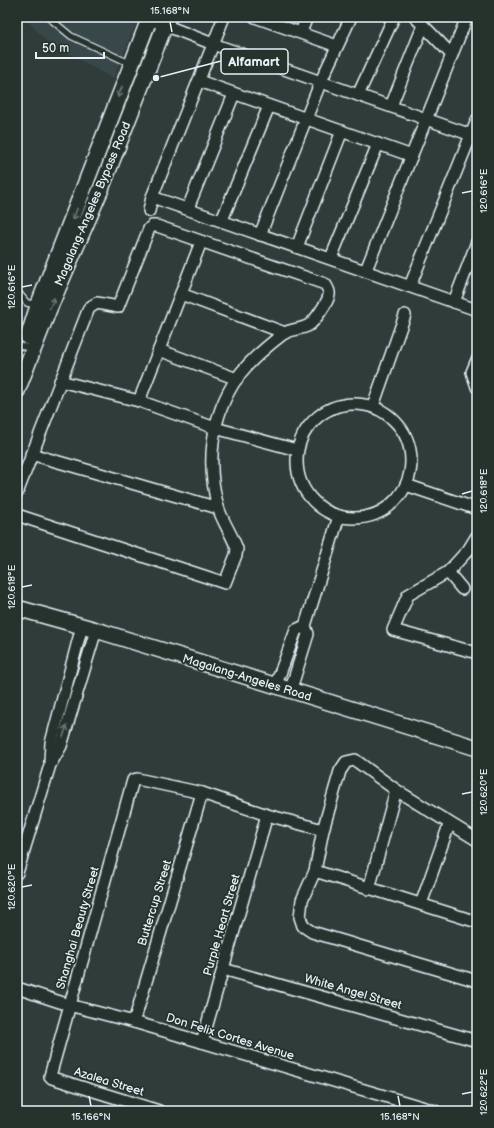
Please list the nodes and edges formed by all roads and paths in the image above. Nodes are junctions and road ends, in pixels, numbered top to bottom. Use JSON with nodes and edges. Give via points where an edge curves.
{"nodes":[{"id":1,"x":48,"y":17,"type":"edge"},
{"id":2,"x":224,"y":17,"type":"edge"},
{"id":3,"x":255,"y":17,"type":"edge"},
{"id":4,"x":307,"y":17,"type":"edge"},
{"id":5,"x":351,"y":17,"type":"edge"},
{"id":6,"x":394,"y":17,"type":"edge"},
{"id":7,"x":415,"y":17,"type":"edge"},
{"id":8,"x":467,"y":17,"type":"edge"},
{"id":9,"x":473,"y":17,"type":"edge"},
{"id":10,"x":150,"y":18,"type":"edge"},
{"id":11,"x":477,"y":20,"type":"edge"},
{"id":12,"x":166,"y":21,"type":"edge"},
{"id":13,"x":423,"y":26,"type":"junction"},
{"id":14,"x":301,"y":32,"type":"junction"},
{"id":15,"x":213,"y":44,"type":"junction"},
{"id":16,"x":337,"y":46,"type":"junction"},
{"id":17,"x":452,"y":55,"type":"junction"},
{"id":18,"x":139,"y":67,"type":"junction"},
{"id":19,"x":199,"y":81,"type":"junction"},
{"id":20,"x":321,"y":81,"type":"junction"},
{"id":21,"x":234,"y":94,"type":"junction"},
{"id":22,"x":358,"y":95,"type":"junction"},
{"id":23,"x":269,"y":106,"type":"junction"},
{"id":24,"x":391,"y":106,"type":"junction"},
{"id":25,"x":306,"y":118,"type":"junction"},
{"id":26,"x":426,"y":119,"type":"junction"},
{"id":27,"x":477,"y":120,"type":"edge"},
{"id":28,"x":342,"y":131,"type":"junction"},
{"id":29,"x":474,"y":136,"type":"edge"},
{"id":30,"x":378,"y":144,"type":"junction"},
{"id":31,"x":412,"y":156,"type":"junction"},
{"id":32,"x":152,"y":197,"type":"junction"},
{"id":33,"x":188,"y":208,"type":"junction"},
{"id":34,"x":149,"y":211,"type":"dead end"},
{"id":35,"x":222,"y":220,"type":"junction"},
{"id":36,"x":260,"y":235,"type":"junction"},
{"id":37,"x":201,"y":242,"type":"junction"},
{"id":38,"x":477,"y":242,"type":"edge"},
{"id":39,"x":297,"y":247,"type":"junction"},
{"id":40,"x":332,"y":258,"type":"junction"},
{"id":41,"x":366,"y":270,"type":"junction"},
{"id":42,"x":410,"y":286,"type":"junction"},
{"id":43,"x":17,"y":291,"type":"edge"},
{"id":44,"x":181,"y":294,"type":"junction"},
{"id":45,"x":454,"y":302,"type":"junction"},
{"id":46,"x":38,"y":306,"type":"junction"},
{"id":47,"x":477,"y":310,"type":"edge"},
{"id":48,"x":405,"y":315,"type":"dead end"},
{"id":49,"x":285,"y":332,"type":"junction"},
{"id":50,"x":21,"y":346,"type":"edge"},
{"id":51,"x":159,"y":350,"type":"junction"},
{"id":52,"x":477,"y":360,"type":"edge"},
{"id":53,"x":17,"y":366,"type":"edge"},
{"id":54,"x":237,"y":378,"type":"junction"},
{"id":55,"x":60,"y":381,"type":"junction"},
{"id":56,"x":477,"y":387,"type":"edge"},
{"id":57,"x":17,"y":392,"type":"edge"},
{"id":58,"x":139,"y":401,"type":"junction"},
{"id":59,"x":373,"y":406,"type":"junction"},
{"id":60,"x":215,"y":428,"type":"junction"},
{"id":61,"x":297,"y":450,"type":"junction"},
{"id":62,"x":31,"y":454,"type":"junction"},
{"id":63,"x":406,"y":485,"type":"junction"},
{"id":64,"x":17,"y":493,"type":"edge"},
{"id":65,"x":218,"y":508,"type":"junction"},
{"id":66,"x":477,"y":509,"type":"edge"},
{"id":67,"x":17,"y":515,"type":"edge"},
{"id":68,"x":339,"y":516,"type":"junction"},
{"id":69,"x":477,"y":536,"type":"edge"},
{"id":70,"x":448,"y":572,"type":"junction"},
{"id":71,"x":462,"y":589,"type":"dead end"},
{"id":72,"x":17,"y":608,"type":"edge"},
{"id":73,"x":305,"y":626,"type":"junction"},
{"id":74,"x":89,"y":628,"type":"junction"},
{"id":75,"x":477,"y":654,"type":"edge"},
{"id":76,"x":73,"y":661,"type":"junction"},
{"id":77,"x":86,"y":665,"type":"junction"},
{"id":78,"x":67,"y":682,"type":"junction"},
{"id":79,"x":80,"y":685,"type":"junction"},
{"id":80,"x":275,"y":687,"type":"junction"},
{"id":81,"x":290,"y":692,"type":"junction"},
{"id":82,"x":59,"y":713,"type":"junction"},
{"id":83,"x":70,"y":716,"type":"junction"},
{"id":84,"x":477,"y":748,"type":"edge"},
{"id":85,"x":50,"y":765,"type":"junction"},
{"id":86,"x":396,"y":790,"type":"junction"},
{"id":87,"x":202,"y":793,"type":"junction"},
{"id":88,"x":267,"y":815,"type":"junction"},
{"id":89,"x":450,"y":825,"type":"junction"},
{"id":90,"x":324,"y":830,"type":"junction"},
{"id":91,"x":477,"y":840,"type":"edge"},
{"id":92,"x":315,"y":871,"type":"junction"},
{"id":93,"x":17,"y":873,"type":"edge"},
{"id":94,"x":369,"y":889,"type":"junction"},
{"id":95,"x":421,"y":904,"type":"junction"},
{"id":96,"x":477,"y":922,"type":"edge"},
{"id":97,"x":223,"y":969,"type":"junction"},
{"id":98,"x":477,"y":981,"type":"edge"},
{"id":99,"x":17,"y":988,"type":"edge"},
{"id":100,"x":70,"y":1005,"type":"junction"},
{"id":101,"x":134,"y":1022,"type":"junction"},
{"id":102,"x":477,"y":1041,"type":"edge"},
{"id":103,"x":202,"y":1042,"type":"junction"},
{"id":104,"x":52,"y":1078,"type":"joint"},
{"id":105,"x":159,"y":1111,"type":"edge"},
{"id":106,"x":435,"y":1111,"type":"edge"}],
"edges":[{"from":1,"to":18,"type":"lane","via":[[71,36]]},
{"from":2,"to":15,"type":"street"},
{"from":3,"to":14,"type":"street"},
{"from":4,"to":14,"type":"street"},
{"from":5,"to":16,"type":"street"},
{"from":6,"to":22,"type":"street"},
{"from":7,"to":13,"type":"street"},
{"from":8,"to":17,"type":"street"},
{"from":9,"to":11,"type":"street"},
{"from":10,"to":12,"type":"street"},
{"from":10,"to":18,"type":"street","name":"Magalang-Angeles Bypass Road"},
{"from":12,"to":15,"type":"street"},
{"from":12,"to":18,"type":"street","name":"Magalang-Angeles Bypass Road"},
{"from":13,"to":17,"type":"street"},
{"from":13,"to":24,"type":"street"},
{"from":14,"to":16,"type":"street"},
{"from":15,"to":19,"type":"street"},
{"from":15,"to":20,"type":"street"},
{"from":16,"to":20,"type":"street"},
{"from":17,"to":26,"type":"street"},
{"from":18,"to":46,"type":"street","name":"Magalang-Angeles Bypass Road","one_way":true},
{"from":57,"to":18,"type":"street","name":"Magalang-Angeles Bypass Road","one_way":true,"via":[[49,309],[101,189]]},
{"from":19,"to":21,"type":"street"},
{"from":19,"to":32,"type":"street"},
{"from":20,"to":22,"type":"street"},
{"from":20,"to":25,"type":"street"},
{"from":21,"to":23,"type":"street"},
{"from":21,"to":33,"type":"street"},
{"from":22,"to":24,"type":"street"},
{"from":23,"to":25,"type":"street"},
{"from":23,"to":35,"type":"street"},
{"from":24,"to":26,"type":"street"},
{"from":25,"to":28,"type":"street"},
{"from":25,"to":36,"type":"street"},
{"from":26,"to":29,"type":"street"},
{"from":26,"to":31,"type":"street"},
{"from":27,"to":29,"type":"street"},
{"from":28,"to":30,"type":"street"},
{"from":28,"to":39,"type":"street"},
{"from":29,"to":42,"type":"street"},
{"from":30,"to":31,"type":"street"},
{"from":30,"to":40,"type":"street"},
{"from":31,"to":41,"type":"street"},
{"from":32,"to":33,"type":"street"},
{"from":32,"to":34,"type":"street"},
{"from":33,"to":35,"type":"street"},
{"from":35,"to":36,"type":"street"},
{"from":36,"to":39,"type":"street"},
{"from":37,"to":44,"type":"street"},
{"from":37,"to":49,"type":"street","via":[[325,284],[329,295],[314,321],[302,328]]},
{"from":37,"to":55,"type":"street","via":[[152,226],[118,307],[97,303],[89,308]]},
{"from":38,"to":45,"type":"street"},
{"from":39,"to":40,"type":"street"},
{"from":40,"to":41,"type":"street"},
{"from":41,"to":42,"type":"street"},
{"from":42,"to":45,"type":"street"},
{"from":43,"to":46,"type":"lane","via":[[27,303]]},
{"from":44,"to":49,"type":"street"},
{"from":44,"to":51,"type":"street"},
{"from":45,"to":47,"type":"street"},
{"from":46,"to":50,"type":"street","name":"Magalang-Angeles Bypass Road"},
{"from":48,"to":59,"type":"street"},
{"from":49,"to":54,"type":"street","via":[[252,360]]},
{"from":50,"to":53,"type":"street","name":"Magalang-Angeles Bypass Road"},
{"from":51,"to":54,"type":"street"},
{"from":51,"to":58,"type":"street"},
{"from":52,"to":56,"type":"street","via":[[472,372]]},
{"from":54,"to":60,"type":"street","via":[[220,409]]},
{"from":55,"to":58,"type":"street"},
{"from":55,"to":62,"type":"street"},
{"from":58,"to":60,"type":"street"},
{"from":59,"to":61,"type":"street","via":[[352,403],[332,407],[316,417],[303,433]]},
{"from":59,"to":63,"type":"street","via":[[389,415],[399,426],[408,443],[411,461]]},
{"from":60,"to":61,"type":"street"},
{"from":60,"to":65,"type":"street","via":[[211,452],[212,480]]},
{"from":61,"to":68,"type":"street","via":[[296,465],[301,483],[310,498],[327,512]]},
{"from":62,"to":64,"type":"street"},
{"from":62,"to":65,"type":"street"},
{"from":63,"to":66,"type":"street"},
{"from":63,"to":68,"type":"street","via":[[389,506],[377,514],[361,518]]},
{"from":65,"to":67,"type":"street","via":[[236,549],[225,583]]},
{"from":68,"to":73,"type":"street"},
{"from":69,"to":70,"type":"street"},
{"from":70,"to":71,"type":"street"},
{"from":70,"to":75,"type":"street","via":[[408,595],[393,630]]},
{"from":72,"to":74,"type":"street","name":"Magalang-Angeles Road"},
{"from":73,"to":80,"type":"street","via":[[296,630]]},
{"from":73,"to":81,"type":"street","via":[[308,634]]},
{"from":74,"to":76,"type":"street"},
{"from":74,"to":77,"type":"street"},
{"from":74,"to":80,"type":"street","name":"Magalang-Angeles Road"},
{"from":76,"to":77,"type":"street"},
{"from":76,"to":78,"type":"street"},
{"from":77,"to":79,"type":"street"},
{"from":78,"to":79,"type":"street"},
{"from":78,"to":82,"type":"street"},
{"from":79,"to":83,"type":"street"},
{"from":80,"to":81,"type":"street","name":"Magalang-Angeles Road"},
{"from":81,"to":84,"type":"street","name":"Magalang-Angeles Road"},
{"from":82,"to":83,"type":"street"},
{"from":82,"to":85,"type":"street","via":[[51,743]]},
{"from":85,"to":83,"type":"street","one_way":true,"via":[[60,746]]},
{"from":85,"to":93,"type":"street"},
{"from":86,"to":89,"type":"street"},
{"from":86,"to":90,"type":"street","via":[[355,760],[346,762],[340,771]]},
{"from":86,"to":94,"type":"street"},
{"from":87,"to":88,"type":"street"},
{"from":87,"to":100,"type":"street","name":"Shanghai Beauty Street","via":[[133,780]]},
{"from":87,"to":101,"type":"street","name":"Buttercup Street"},
{"from":88,"to":90,"type":"street"},
{"from":88,"to":97,"type":"street","name":"Purple Heart Street"},
{"from":89,"to":91,"type":"street"},
{"from":89,"to":95,"type":"street"},
{"from":90,"to":92,"type":"street"},
{"from":92,"to":94,"type":"street"},
{"from":92,"to":98,"type":"street","via":[[302,900],[300,917],[303,926],[312,932]]},
{"from":94,"to":95,"type":"street"},
{"from":95,"to":96,"type":"street"},
{"from":97,"to":102,"type":"street","name":"White Angel Street"},
{"from":97,"to":103,"type":"street","name":"Purple Heart Street"},
{"from":99,"to":100,"type":"street","name":"Don Felix Cortes Avenue"},
{"from":100,"to":101,"type":"street","name":"Don Felix Cortes Avenue"},
{"from":100,"to":104,"type":"street","name":"Shanghai Beauty Street","via":[[50,1072]]},
{"from":101,"to":103,"type":"street","name":"Don Felix Cortes Avenue"},
{"from":103,"to":106,"type":"street","name":"Don Felix Cortes Avenue"},
{"from":104,"to":105,"type":"street","name":"Azalea Street"}]}
